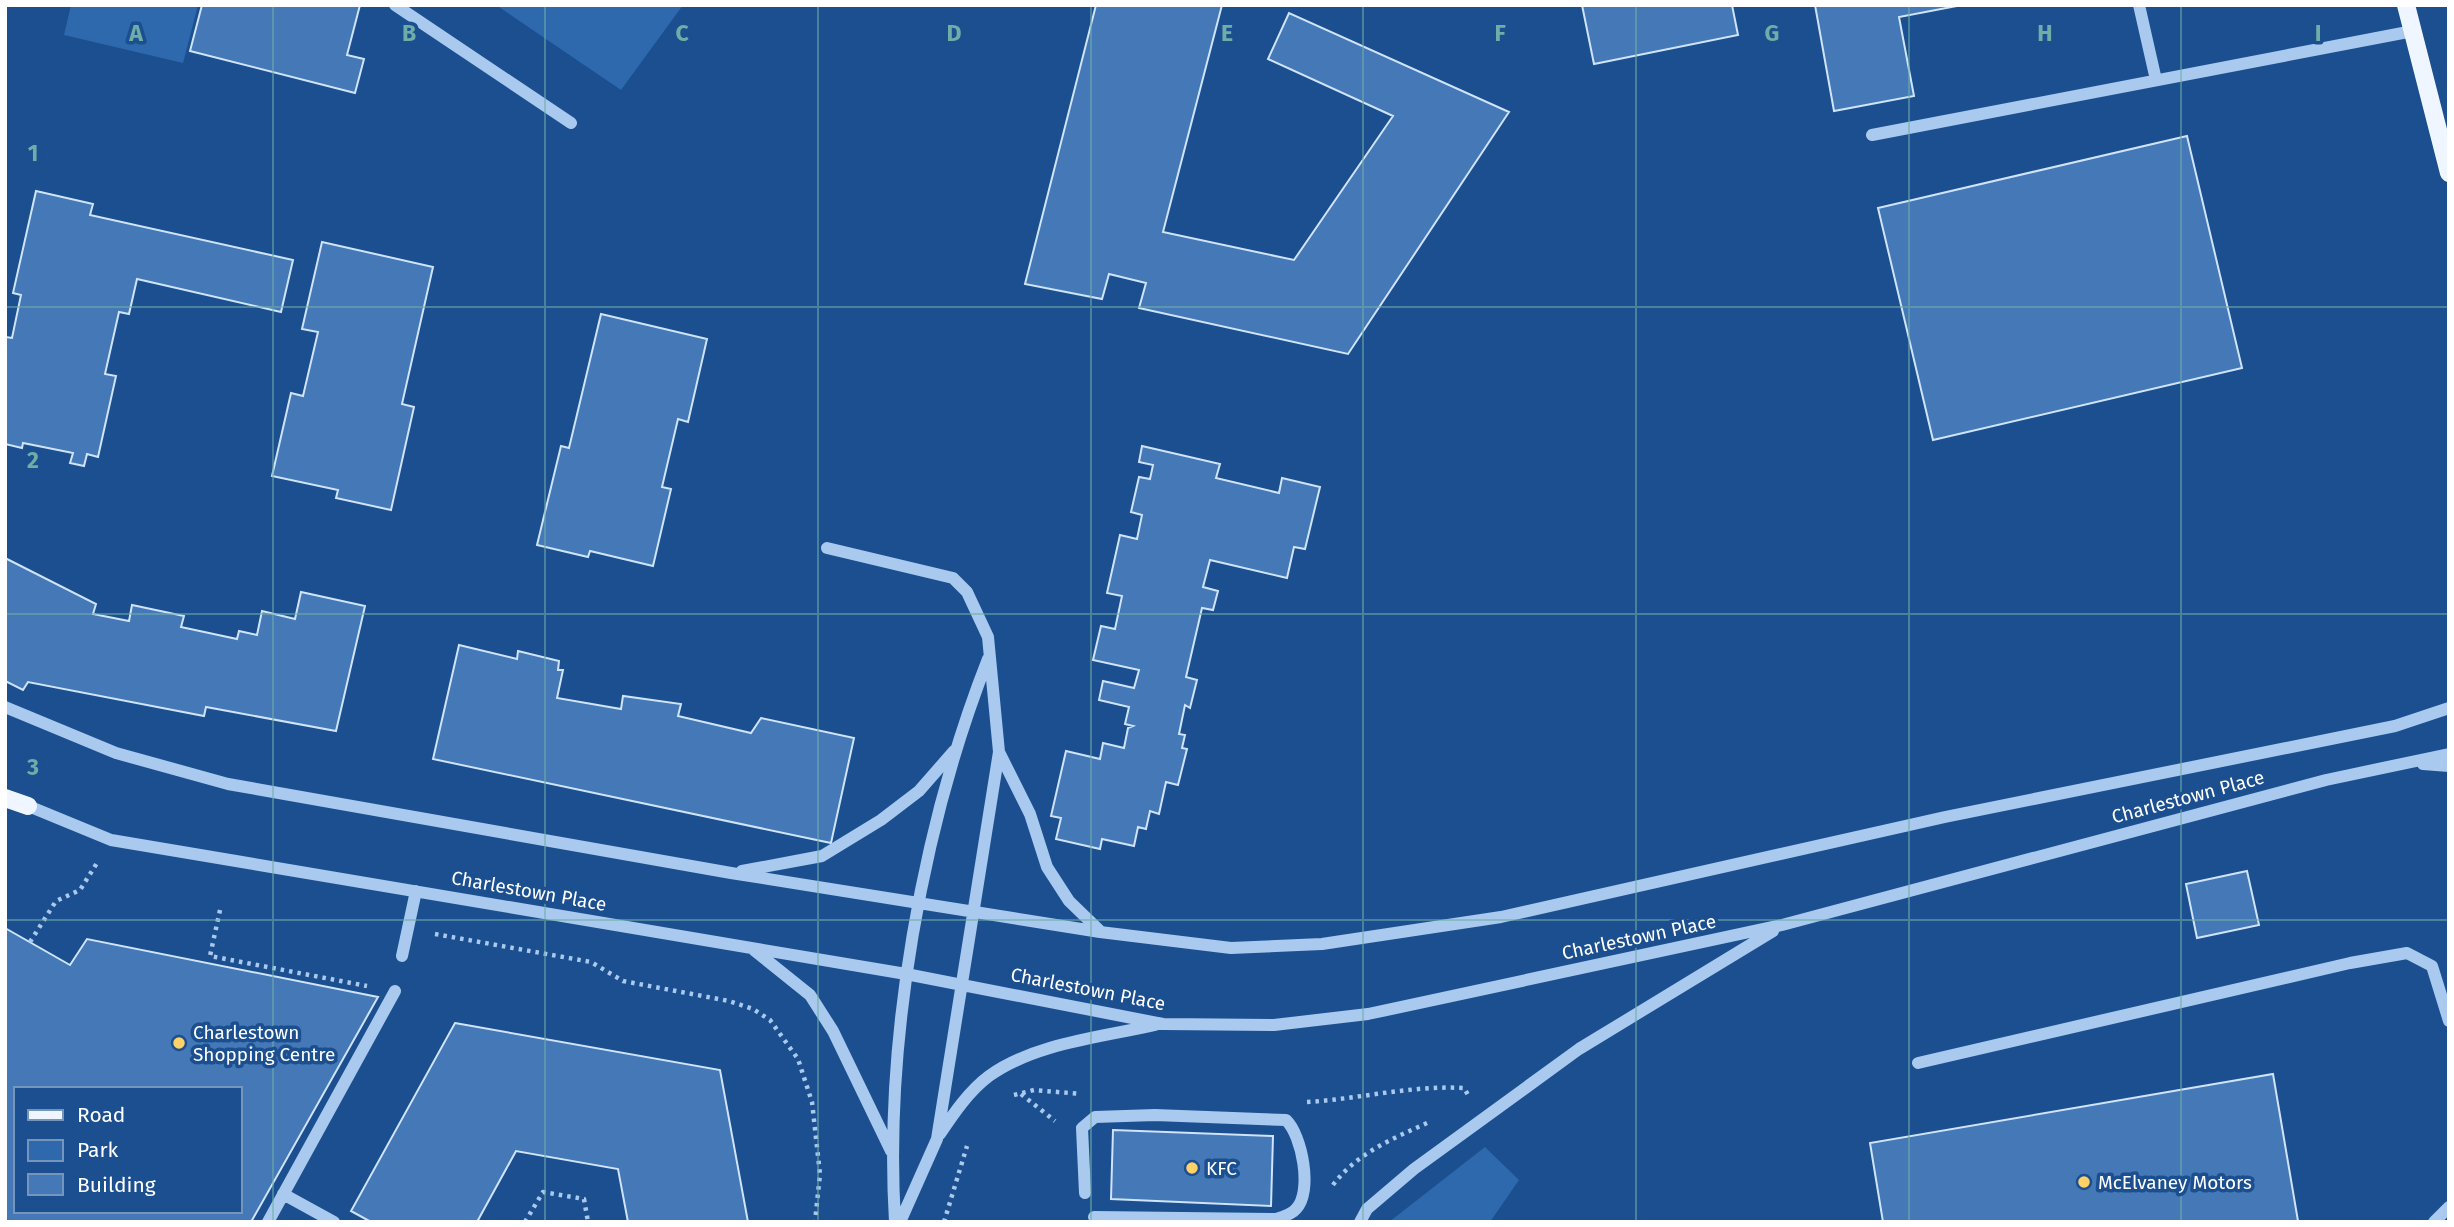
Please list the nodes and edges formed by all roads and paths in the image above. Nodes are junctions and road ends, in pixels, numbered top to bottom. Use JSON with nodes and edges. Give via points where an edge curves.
{"nodes":[{"id":1,"x":395,"y":5,"type":"edge"},
{"id":2,"x":2138,"y":5,"type":"edge"},
{"id":3,"x":2406,"y":5,"type":"edge"},
{"id":4,"x":2413,"y":31,"type":"junction"},
{"id":5,"x":2156,"y":80,"type":"junction"},
{"id":6,"x":571,"y":123,"type":"dead end"},
{"id":7,"x":1872,"y":135,"type":"dead end"},
{"id":8,"x":2449,"y":173,"type":"edge"},
{"id":9,"x":827,"y":548,"type":"dead end"},
{"id":10,"x":990,"y":655,"type":"junction"},
{"id":11,"x":5,"y":707,"type":"edge"},
{"id":12,"x":2449,"y":708,"type":"edge"},
{"id":13,"x":956,"y":748,"type":"junction"},
{"id":14,"x":999,"y":752,"type":"junction"},
{"id":15,"x":2449,"y":754,"type":"edge"},
{"id":16,"x":2449,"y":766,"type":"edge"},
{"id":17,"x":2326,"y":780,"type":"junction"},
{"id":18,"x":5,"y":796,"type":"edge"},
{"id":19,"x":28,"y":806,"type":"joint"},
{"id":20,"x":97,"y":863,"type":"dead end"},
{"id":21,"x":731,"y":873,"type":"junction"},
{"id":22,"x":416,"y":891,"type":"junction"},
{"id":23,"x":920,"y":903,"type":"junction"},
{"id":24,"x":220,"y":910,"type":"dead end"},
{"id":25,"x":975,"y":913,"type":"junction"},
{"id":26,"x":1782,"y":925,"type":"junction"},
{"id":27,"x":1100,"y":932,"type":"junction"},
{"id":28,"x":407,"y":936,"type":"junction"},
{"id":29,"x":30,"y":942,"type":"dead end"},
{"id":30,"x":752,"y":948,"type":"junction"},
{"id":31,"x":402,"y":956,"type":"dead end"},
{"id":32,"x":906,"y":974,"type":"junction"},
{"id":33,"x":962,"y":985,"type":"junction"},
{"id":34,"x":395,"y":992,"type":"joint"},
{"id":35,"x":2449,"y":1021,"type":"edge"},
{"id":36,"x":1163,"y":1024,"type":"junction"},
{"id":37,"x":1918,"y":1063,"type":"dead end"},
{"id":38,"x":1020,"y":1094,"type":"dead end"},
{"id":39,"x":1470,"y":1097,"type":"dead end"},
{"id":40,"x":1459,"y":1104,"type":"dead end"},
{"id":41,"x":1438,"y":1118,"type":"dead end"},
{"id":42,"x":1059,"y":1124,"type":"dead end"},
{"id":43,"x":937,"y":1139,"type":"junction"},
{"id":44,"x":891,"y":1151,"type":"junction"},
{"id":45,"x":1327,"y":1192,"type":"dead end"},
{"id":46,"x":1085,"y":1193,"type":"dead end"},
{"id":47,"x":283,"y":1194,"type":"junction"},
{"id":48,"x":2449,"y":1207,"type":"edge"},
{"id":49,"x":1094,"y":1217,"type":"dead end"},
{"id":50,"x":268,"y":1222,"type":"edge"},
{"id":51,"x":334,"y":1222,"type":"edge"},
{"id":52,"x":525,"y":1222,"type":"edge"},
{"id":53,"x":589,"y":1222,"type":"edge"},
{"id":54,"x":815,"y":1222,"type":"edge"},
{"id":55,"x":898,"y":1222,"type":"edge"},
{"id":56,"x":1360,"y":1222,"type":"edge"},
{"id":57,"x":2434,"y":1222,"type":"edge"}],
"edges":[{"from":1,"to":6,"type":"street"},
{"from":2,"to":5,"type":"street"},
{"from":3,"to":4,"type":"main road"},
{"from":4,"to":5,"type":"street"},
{"from":4,"to":8,"type":"main road"},
{"from":5,"to":7,"type":"street"},
{"from":9,"to":10,"type":"street","via":[[953,578],[980,615]]},
{"from":10,"to":13,"type":"street"},
{"from":10,"to":14,"type":"street"},
{"from":11,"to":21,"type":"street","name":"Charlestown Place","via":[[116,753],[229,784]]},
{"from":12,"to":27,"type":"street","name":"Charlestown Place","via":[[2395,726],[1932,820],[1502,917],[1322,944],[1231,948]]},
{"from":13,"to":21,"type":"street","via":[[919,791],[822,856]]},
{"from":13,"to":23,"type":"street"},
{"from":14,"to":25,"type":"street"},
{"from":14,"to":27,"type":"street","via":[[1030,814],[1047,867],[1069,901]]},
{"from":15,"to":17,"type":"street","name":"Charlestown Place"},
{"from":16,"to":17,"type":"street","via":[[2427,764]]},
{"from":17,"to":26,"type":"street","name":"Charlestown Place"},
{"from":18,"to":19,"type":"main road"},
{"from":19,"to":22,"type":"street","name":"Charlestown Place","via":[[111,841]]},
{"from":20,"to":29,"type":"path","via":[[80,890],[56,901]]},
{"from":21,"to":23,"type":"street","name":"Charlestown Place"},
{"from":22,"to":28,"type":"street"},
{"from":22,"to":30,"type":"street","name":"Charlestown Place"},
{"from":23,"to":25,"type":"street","name":"Charlestown Place"},
{"from":23,"to":32,"type":"street"},
{"from":24,"to":34,"type":"path","via":[[210,956]]},
{"from":25,"to":27,"type":"street","name":"Charlestown Place"},
{"from":25,"to":33,"type":"street"},
{"from":26,"to":36,"type":"street","name":"Charlestown Place","via":[[1368,1014],[1274,1025]]},
{"from":26,"to":56,"type":"street","via":[[1579,1049],[1414,1169],[1367,1209]]},
{"from":28,"to":31,"type":"street"},
{"from":28,"to":54,"type":"path","via":[[429,932],[591,962],[623,981],[729,1001],[770,1020],[799,1059],[811,1102],[820,1174]]},
{"from":30,"to":32,"type":"street","name":"Charlestown Place"},
{"from":30,"to":44,"type":"street","via":[[810,995],[833,1031]]},
{"from":32,"to":33,"type":"street","name":"Charlestown Place"},
{"from":32,"to":44,"type":"street"},
{"from":33,"to":36,"type":"street","name":"Charlestown Place"},
{"from":33,"to":43,"type":"street"},
{"from":34,"to":47,"type":"street"},
{"from":35,"to":37,"type":"street","via":[[2432,966],[2407,953]]},
{"from":36,"to":43,"type":"street","via":[[1052,1048],[1017,1061],[989,1076],[960,1105]]},
{"from":38,"to":42,"type":"path"},
{"from":39,"to":40,"type":"path"},
{"from":41,"to":45,"type":"path","via":[[1365,1154]]},
{"from":43,"to":55,"type":"street"},
{"from":44,"to":55,"type":"street"},
{"from":46,"to":49,"type":"street","via":[[1083,1128],[1095,1117],[1286,1119],[1301,1144],[1302,1200],[1295,1211],[1276,1219]]},
{"from":47,"to":50,"type":"street"},
{"from":47,"to":51,"type":"street"},
{"from":48,"to":57,"type":"street"},
{"from":52,"to":53,"type":"path","via":[[542,1192],[584,1199]]}]}
